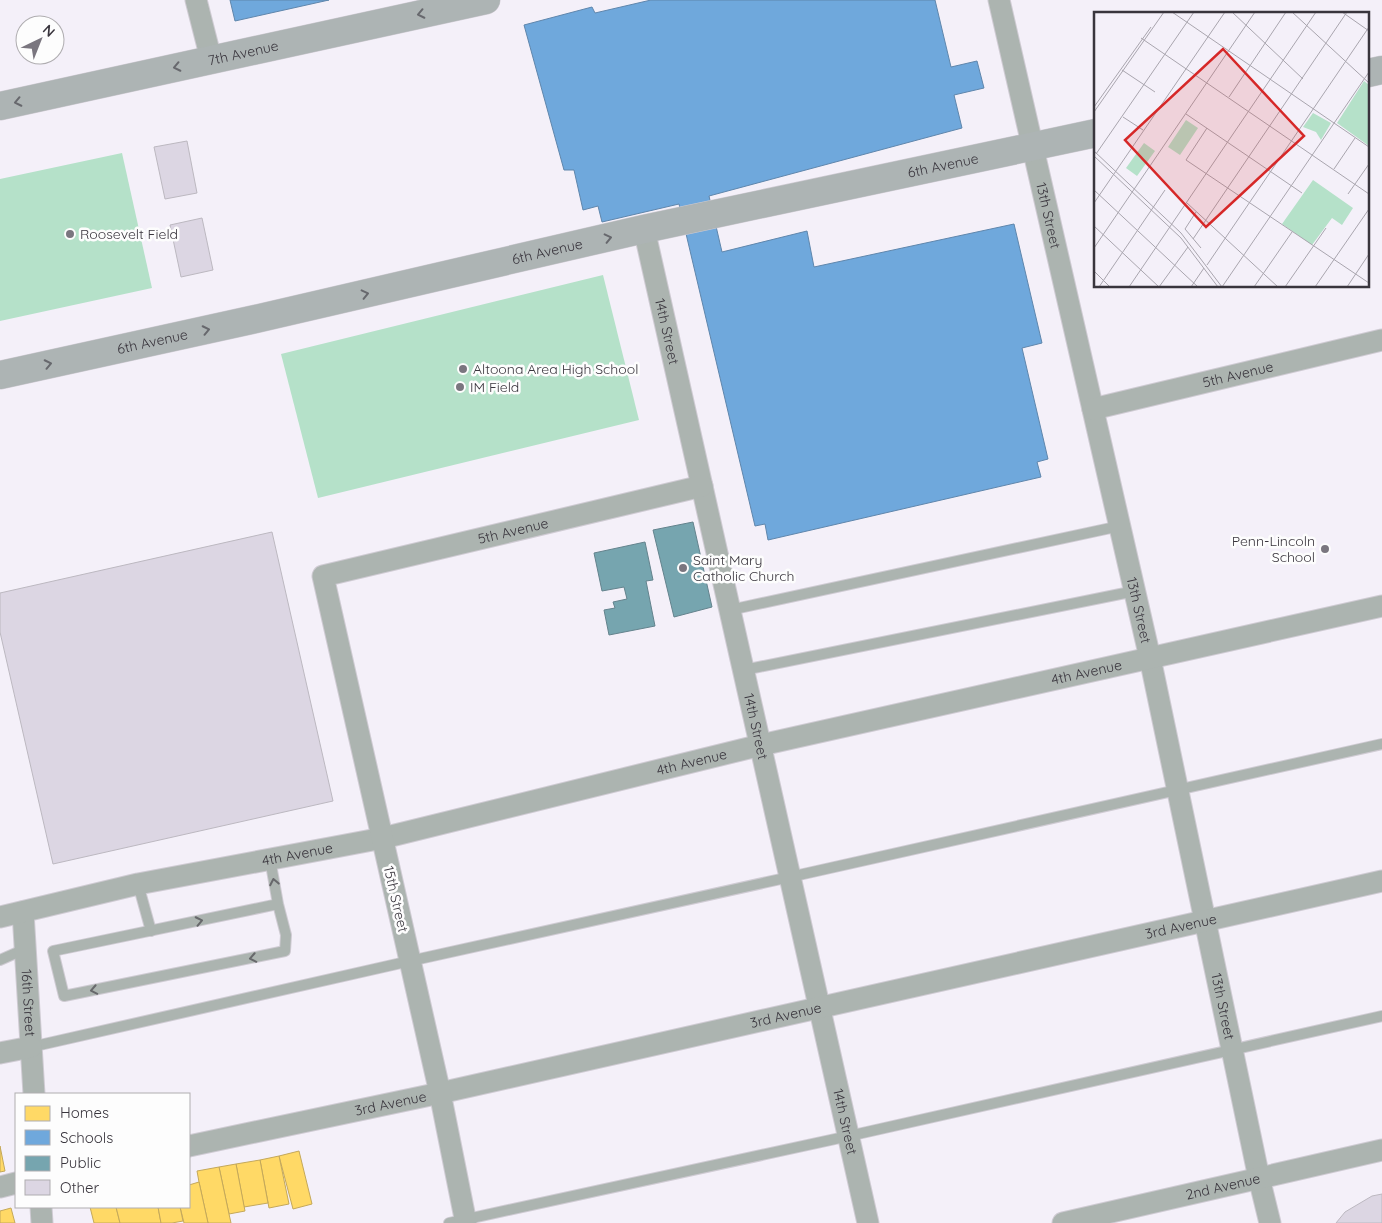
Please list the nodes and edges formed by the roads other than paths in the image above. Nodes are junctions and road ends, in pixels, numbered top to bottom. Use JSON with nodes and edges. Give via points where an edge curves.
{"nodes":[{"id":1,"x":196,"y":0,"type":"edge"},
{"id":2,"x":486,"y":0,"type":"edge"},
{"id":3,"x":999,"y":0,"type":"edge"},
{"id":4,"x":210,"y":60,"type":"junction"},
{"id":5,"x":0,"y":106,"type":"edge"},
{"id":6,"x":1094,"y":133,"type":"edge"},
{"id":7,"x":1033,"y":147,"type":"junction"},
{"id":8,"x":644,"y":229,"type":"junction"},
{"id":9,"x":1382,"y":340,"type":"edge"},
{"id":10,"x":0,"y":375,"type":"edge"},
{"id":11,"x":1093,"y":409,"type":"junction"},
{"id":12,"x":702,"y":486,"type":"junction"},
{"id":13,"x":1120,"y":526,"type":"junction"},
{"id":14,"x":323,"y":576,"type":"joint"},
{"id":15,"x":1135,"y":591,"type":"junction"},
{"id":16,"x":1382,"y":606,"type":"edge"},
{"id":17,"x":730,"y":610,"type":"junction"},
{"id":18,"x":1150,"y":658,"type":"junction"},
{"id":19,"x":744,"y":670,"type":"junction"},
{"id":20,"x":1382,"y":744,"type":"edge"},
{"id":21,"x":761,"y":745,"type":"junction"},
{"id":22,"x":1178,"y":790,"type":"junction"},
{"id":23,"x":383,"y":838,"type":"junction"},
{"id":24,"x":270,"y":859,"type":"junction"},
{"id":25,"x":790,"y":877,"type":"junction"},
{"id":26,"x":1382,"y":881,"type":"edge"},
{"id":27,"x":138,"y":884,"type":"junction"},
{"id":28,"x":278,"y":904,"type":"junction"},
{"id":29,"x":23,"y":912,"type":"junction"},
{"id":30,"x":0,"y":917,"type":"edge"},
{"id":31,"x":1204,"y":921,"type":"junction"},
{"id":32,"x":151,"y":931,"type":"junction"},
{"id":33,"x":25,"y":949,"type":"junction"},
{"id":34,"x":0,"y":960,"type":"edge"},
{"id":35,"x":410,"y":961,"type":"junction"},
{"id":36,"x":820,"y":1007,"type":"junction"},
{"id":37,"x":1382,"y":1016,"type":"edge"},
{"id":38,"x":31,"y":1047,"type":"junction"},
{"id":39,"x":1232,"y":1049,"type":"junction"},
{"id":40,"x":0,"y":1053,"type":"edge"},
{"id":41,"x":34,"y":1093,"type":"edge"},
{"id":42,"x":440,"y":1093,"type":"junction"},
{"id":43,"x":849,"y":1136,"type":"junction"},
{"id":44,"x":190,"y":1146,"type":"edge"},
{"id":45,"x":1382,"y":1150,"type":"edge"},
{"id":46,"x":1259,"y":1178,"type":"junction"},
{"id":47,"x":15,"y":1183,"type":"edge"},
{"id":48,"x":0,"y":1187,"type":"edge"},
{"id":49,"x":41,"y":1208,"type":"edge"},
{"id":50,"x":461,"y":1222,"type":"edge"},
{"id":51,"x":42,"y":1223,"type":"edge"},
{"id":52,"x":868,"y":1223,"type":"edge"},
{"id":53,"x":1063,"y":1223,"type":"edge"},
{"id":54,"x":1270,"y":1223,"type":"edge"}],
"edges":[{"from":1,"to":4,"type":"street"},
{"from":2,"to":4,"type":"main road","name":"7th Avenue","one_way":true},
{"from":3,"to":7,"type":"street","name":"13th Street"},
{"from":4,"to":5,"type":"main road","name":"7th Avenue","one_way":true},
{"from":6,"to":7,"type":"main road","name":"6th Avenue"},
{"from":7,"to":8,"type":"main road","name":"6th Avenue"},
{"from":7,"to":11,"type":"street","name":"13th Street"},
{"from":10,"to":8,"type":"main road","name":"6th Avenue","one_way":true},
{"from":8,"to":12,"type":"street","name":"14th Street"},
{"from":9,"to":11,"type":"street","name":"5th Avenue"},
{"from":11,"to":13,"type":"street","name":"13th Street"},
{"from":12,"to":14,"type":"street","name":"5th Avenue"},
{"from":12,"to":17,"type":"street","name":"14th Street"},
{"from":13,"to":15,"type":"street","name":"13th Street"},
{"from":13,"to":17,"type":"lane"},
{"from":14,"to":23,"type":"street","name":"15th Street"},
{"from":15,"to":18,"type":"street","name":"13th Street"},
{"from":15,"to":19,"type":"lane"},
{"from":16,"to":18,"type":"street","name":"4th Avenue"},
{"from":17,"to":19,"type":"street","name":"14th Street"},
{"from":18,"to":21,"type":"street","name":"4th Avenue"},
{"from":18,"to":22,"type":"street","name":"13th Street"},
{"from":19,"to":21,"type":"street","name":"14th Street"},
{"from":20,"to":22,"type":"lane"},
{"from":21,"to":23,"type":"street","name":"4th Avenue"},
{"from":21,"to":25,"type":"street","name":"14th Street"},
{"from":22,"to":25,"type":"lane"},
{"from":22,"to":31,"type":"street","name":"13th Street"},
{"from":23,"to":24,"type":"street","name":"4th Avenue"},
{"from":23,"to":35,"type":"street","name":"15th Street"},
{"from":24,"to":27,"type":"street","name":"4th Avenue"},
{"from":28,"to":24,"type":"lane","one_way":true},
{"from":25,"to":35,"type":"lane"},
{"from":25,"to":36,"type":"street","name":"14th Street"},
{"from":26,"to":31,"type":"street","name":"3rd Avenue"},
{"from":27,"to":29,"type":"street","name":"4th Avenue"},
{"from":27,"to":32,"type":"lane"},
{"from":32,"to":28,"type":"lane","one_way":true},
{"from":28,"to":32,"type":"lane","one_way":true,"via":[[286,935],[285,952],[64,996],[53,951]]},
{"from":29,"to":30,"type":"street","name":"4th Avenue"},
{"from":29,"to":33,"type":"street","name":"16th Street"},
{"from":31,"to":36,"type":"street","name":"3rd Avenue"},
{"from":31,"to":39,"type":"street","name":"13th Street"},
{"from":33,"to":34,"type":"lane"},
{"from":33,"to":38,"type":"street","name":"16th Street"},
{"from":35,"to":38,"type":"lane"},
{"from":35,"to":42,"type":"street","name":"15th Street"},
{"from":36,"to":42,"type":"street","name":"3rd Avenue"},
{"from":36,"to":43,"type":"street","name":"14th Street"},
{"from":37,"to":39,"type":"lane"},
{"from":38,"to":40,"type":"street"},
{"from":38,"to":41,"type":"street","name":"16th Street"},
{"from":39,"to":43,"type":"lane"},
{"from":39,"to":46,"type":"street","name":"13th Street"},
{"from":42,"to":44,"type":"street","name":"3rd Avenue"},
{"from":42,"to":50,"type":"street","name":"15th Street"},
{"from":43,"to":50,"type":"lane"},
{"from":43,"to":52,"type":"street","name":"14th Street"},
{"from":45,"to":46,"type":"street","name":"2nd Avenue"},
{"from":46,"to":53,"type":"street","name":"2nd Avenue"},
{"from":46,"to":54,"type":"street","name":"13th Street"},
{"from":47,"to":48,"type":"street"},
{"from":49,"to":51,"type":"street"}]}
